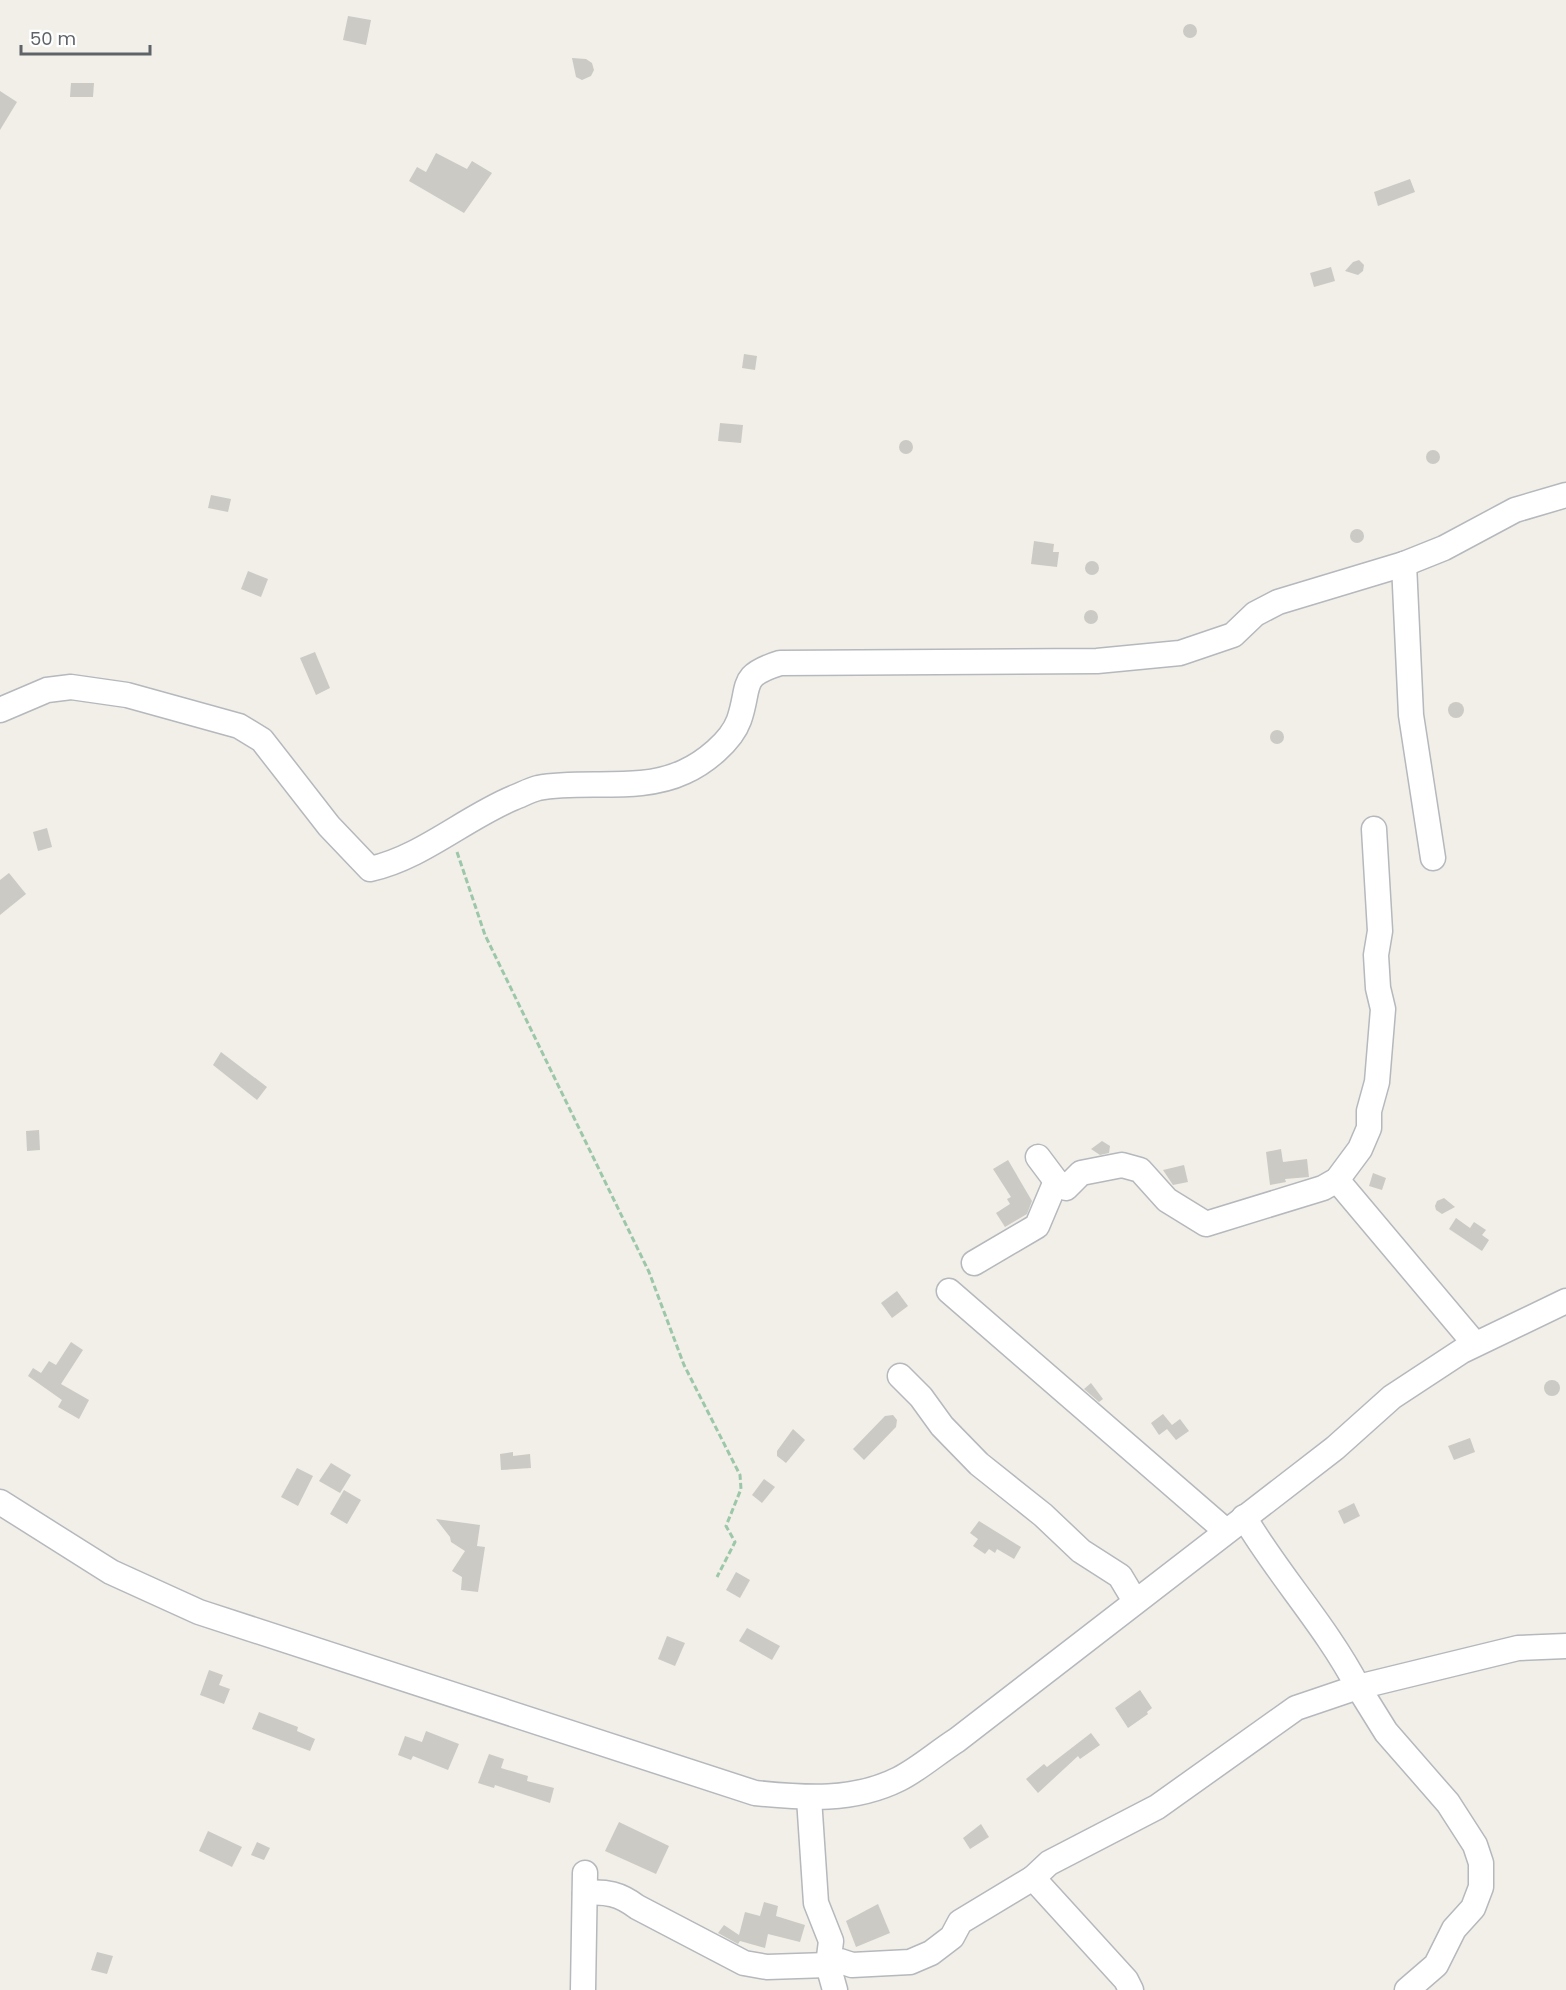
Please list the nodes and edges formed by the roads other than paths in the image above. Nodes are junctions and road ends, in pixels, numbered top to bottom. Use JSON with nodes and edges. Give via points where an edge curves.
{"nodes":[{"id":1,"x":1566,"y":495,"type":"edge"},
{"id":2,"x":1404,"y":564,"type":"junction"},
{"id":3,"x":0,"y":710,"type":"edge"},
{"id":4,"x":1374,"y":829,"type":"dead end"},
{"id":5,"x":1433,"y":858,"type":"dead end"},
{"id":6,"x":1038,"y":1158,"type":"dead end"},
{"id":7,"x":1337,"y":1180,"type":"junction"},
{"id":8,"x":1056,"y":1181,"type":"junction"},
{"id":9,"x":974,"y":1263,"type":"dead end"},
{"id":10,"x":949,"y":1291,"type":"dead end"},
{"id":11,"x":1566,"y":1301,"type":"edge"},
{"id":12,"x":1475,"y":1344,"type":"junction"},
{"id":13,"x":900,"y":1376,"type":"dead end"},
{"id":14,"x":0,"y":1502,"type":"edge"},
{"id":15,"x":1235,"y":1524,"type":"junction"},
{"id":16,"x":1136,"y":1602,"type":"junction"},
{"id":17,"x":1566,"y":1646,"type":"edge"},
{"id":18,"x":1358,"y":1687,"type":"junction"},
{"id":19,"x":809,"y":1798,"type":"junction"},
{"id":20,"x":1033,"y":1878,"type":"junction"},
{"id":21,"x":828,"y":1965,"type":"junction"},
{"id":22,"x":1411,"y":1988,"type":"edge"},
{"id":23,"x":583,"y":1990,"type":"edge"},
{"id":24,"x":835,"y":1990,"type":"edge"},
{"id":25,"x":1131,"y":1990,"type":"edge"}],
"edges":[{"from":1,"to":2,"type":"street","via":[[1515,510],[1444,548]]},
{"from":2,"to":3,"type":"street","via":[[1278,602],[1255,614],[1233,635],[1180,653],[1097,661],[780,663],[759,669],[747,682],[739,719],[731,734],[708,757],[683,773],[628,784],[537,788],[370,869],[329,826],[262,741],[239,726],[127,695],[70,687],[47,690]]},
{"from":2,"to":5,"type":"street","via":[[1412,716]]},
{"from":4,"to":7,"type":"street","via":[[1380,931],[1377,977],[1383,1009],[1377,1082],[1369,1128],[1360,1149]]},
{"from":6,"to":8,"type":"street"},
{"from":7,"to":8,"type":"street","via":[[1323,1188],[1206,1224],[1173,1204],[1140,1170],[1122,1165],[1081,1173],[1066,1188]]},
{"from":7,"to":12,"type":"street"},
{"from":8,"to":9,"type":"street","via":[[1037,1226]]},
{"from":10,"to":15,"type":"street"},
{"from":11,"to":12,"type":"street"},
{"from":12,"to":15,"type":"street","via":[[1392,1397],[1335,1448]]},
{"from":13,"to":16,"type":"street","via":[[979,1464],[1081,1551],[1120,1576]]},
{"from":14,"to":19,"type":"street","via":[[111,1572],[199,1612],[744,1789]]},
{"from":15,"to":16,"type":"street"},
{"from":15,"to":18,"type":"street","via":[[1267,1555],[1341,1654]]},
{"from":16,"to":19,"type":"street","via":[[900,1779],[853,1795]]},
{"from":17,"to":18,"type":"street","via":[[1518,1648]]},
{"from":18,"to":20,"type":"street","via":[[1296,1708],[1157,1807],[1049,1863]]},
{"from":18,"to":22,"type":"street","via":[[1386,1732],[1448,1803],[1481,1863],[1481,1887],[1473,1908],[1454,1929],[1436,1965]]},
{"from":19,"to":21,"type":"street","via":[[816,1903],[831,1941]]},
{"from":20,"to":21,"type":"street","via":[[960,1922],[952,1937],[932,1953],[910,1962],[852,1965],[840,1961]]},
{"from":20,"to":25,"type":"street"},
{"from":21,"to":23,"type":"street","via":[[768,1967],[744,1963],[624,1898],[585,1883]]},
{"from":21,"to":24,"type":"street"}]}
